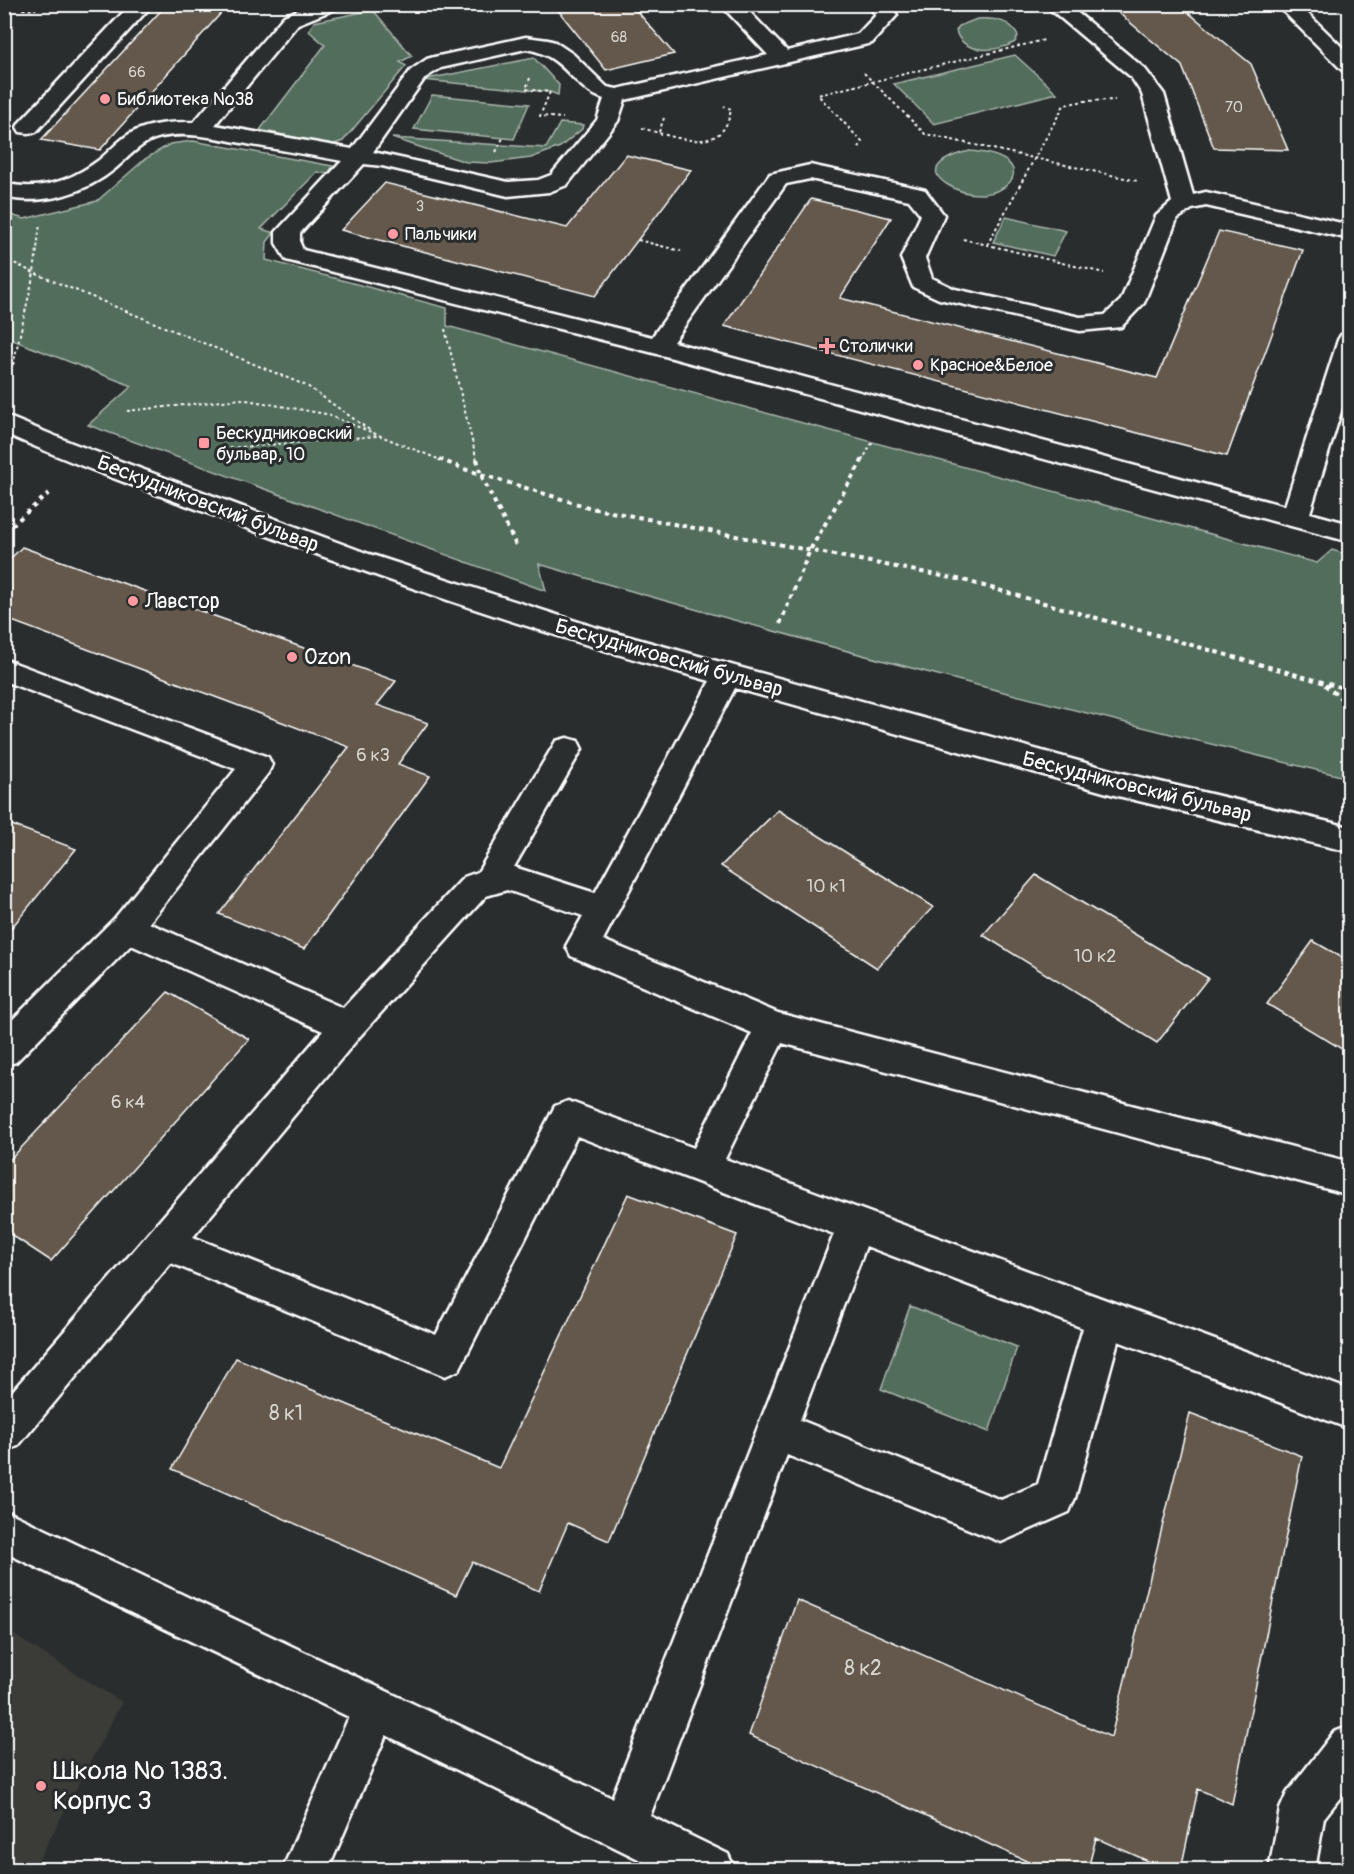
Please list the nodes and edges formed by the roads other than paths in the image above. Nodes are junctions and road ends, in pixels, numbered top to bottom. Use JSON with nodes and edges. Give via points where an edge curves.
{"nodes":[{"id":1,"x":143,"y":4,"type":"edge"},
{"id":2,"x":331,"y":4,"type":"edge"},
{"id":3,"x":730,"y":4,"type":"edge"},
{"id":4,"x":878,"y":4,"type":"edge"},
{"id":5,"x":1054,"y":4,"type":"edge"},
{"id":6,"x":1286,"y":4,"type":"edge"},
{"id":7,"x":284,"y":12,"type":"edge"},
{"id":8,"x":782,"y":57,"type":"junction"},
{"id":9,"x":1350,"y":67,"type":"edge"},
{"id":10,"x":616,"y":96,"type":"junction"},
{"id":11,"x":28,"y":127,"type":"dead end"},
{"id":12,"x":200,"y":129,"type":"junction"},
{"id":13,"x":358,"y":158,"type":"junction"},
{"id":14,"x":4,"y":190,"type":"edge"},
{"id":15,"x":1182,"y":197,"type":"junction"},
{"id":16,"x":1350,"y":232,"type":"edge"},
{"id":17,"x":1350,"y":340,"type":"edge"},
{"id":18,"x":658,"y":346,"type":"junction"},
{"id":19,"x":4,"y":423,"type":"edge"},
{"id":20,"x":1296,"y":518,"type":"junction"},
{"id":21,"x":1350,"y":533,"type":"edge"},
{"id":22,"x":4,"y":669,"type":"edge"},
{"id":23,"x":727,"y":676,"type":"junction"},
{"id":24,"x":567,"y":749,"type":"dead end"},
{"id":25,"x":1350,"y":840,"type":"edge"},
{"id":26,"x":488,"y":883,"type":"junction"},
{"id":27,"x":602,"y":909,"type":"junction"},
{"id":28,"x":126,"y":928,"type":"junction"},
{"id":29,"x":348,"y":1026,"type":"junction"},
{"id":30,"x":773,"y":1026,"type":"junction"},
{"id":31,"x":4,"y":1051,"type":"edge"},
{"id":32,"x":703,"y":1167,"type":"junction"},
{"id":33,"x":1350,"y":1179,"type":"edge"},
{"id":34,"x":856,"y":1224,"type":"junction"},
{"id":35,"x":164,"y":1242,"type":"junction"},
{"id":36,"x":1106,"y":1318,"type":"junction"},
{"id":37,"x":1350,"y":1410,"type":"edge"},
{"id":38,"x":778,"y":1431,"type":"junction"},
{"id":39,"x":4,"y":1432,"type":"edge"},
{"id":40,"x":4,"y":1530,"type":"edge"},
{"id":41,"x":376,"y":1707,"type":"junction"},
{"id":42,"x":1350,"y":1748,"type":"edge"},
{"id":43,"x":624,"y":1826,"type":"junction"},
{"id":44,"x":305,"y":1869,"type":"edge"},
{"id":45,"x":712,"y":1869,"type":"edge"},
{"id":46,"x":1292,"y":1869,"type":"edge"}],
"edges":[{"from":1,"to":11,"type":"street"},
{"from":2,"to":7,"type":"street"},
{"from":3,"to":8,"type":"street"},
{"from":4,"to":8,"type":"street","via":[[887,15],[865,39]]},
{"from":5,"to":15,"type":"street","via":[[1138,74],[1155,100]]},
{"from":6,"to":9,"type":"street"},
{"from":7,"to":12,"type":"street"},
{"from":8,"to":10,"type":"street"},
{"from":10,"to":13,"type":"street","via":[[607,121],[564,174],[541,187],[508,189],[382,159]]},
{"from":10,"to":13,"type":"street","via":[[600,91],[548,46],[526,43],[434,63],[418,74]]},
{"from":12,"to":13,"type":"street"},
{"from":12,"to":14,"type":"street","via":[[175,127],[141,137],[70,186],[31,195]]},
{"from":13,"to":18,"type":"street","via":[[288,232],[294,255]]},
{"from":15,"to":16,"type":"street"},
{"from":15,"to":18,"type":"street","via":[[1167,216],[1132,303],[1112,322],[1080,324],[947,294],[921,282],[913,258],[933,215],[917,195],[810,172],[778,179]]},
{"from":17,"to":20,"type":"street"},
{"from":18,"to":20,"type":"street"},
{"from":19,"to":23,"type":"street","name":"Бескудниковский бульвар","via":[[360,561],[588,636]]},
{"from":20,"to":21,"type":"street"},
{"from":22,"to":28,"type":"street","via":[[257,765]]},
{"from":23,"to":25,"type":"street","name":"Бескудниковский бульвар","via":[[1118,784]]},
{"from":23,"to":27,"type":"street"},
{"from":24,"to":26,"type":"street"},
{"from":26,"to":27,"type":"street","via":[[507,877]]},
{"from":26,"to":29,"type":"street","via":[[475,886]]},
{"from":27,"to":30,"type":"street","via":[[583,946]]},
{"from":28,"to":29,"type":"street"},
{"from":28,"to":31,"type":"street"},
{"from":29,"to":35,"type":"street"},
{"from":30,"to":32,"type":"street"},
{"from":30,"to":33,"type":"street"},
{"from":32,"to":34,"type":"street"},
{"from":32,"to":35,"type":"street","via":[[568,1117],[444,1357]]},
{"from":34,"to":36,"type":"street"},
{"from":34,"to":38,"type":"street"},
{"from":35,"to":39,"type":"street"},
{"from":36,"to":37,"type":"street"},
{"from":36,"to":38,"type":"street","via":[[1054,1498],[1001,1521]]},
{"from":38,"to":43,"type":"street"},
{"from":40,"to":41,"type":"street"},
{"from":41,"to":43,"type":"street"},
{"from":41,"to":44,"type":"street"},
{"from":42,"to":46,"type":"street","via":[[1303,1809]]},
{"from":43,"to":45,"type":"street"}]}
